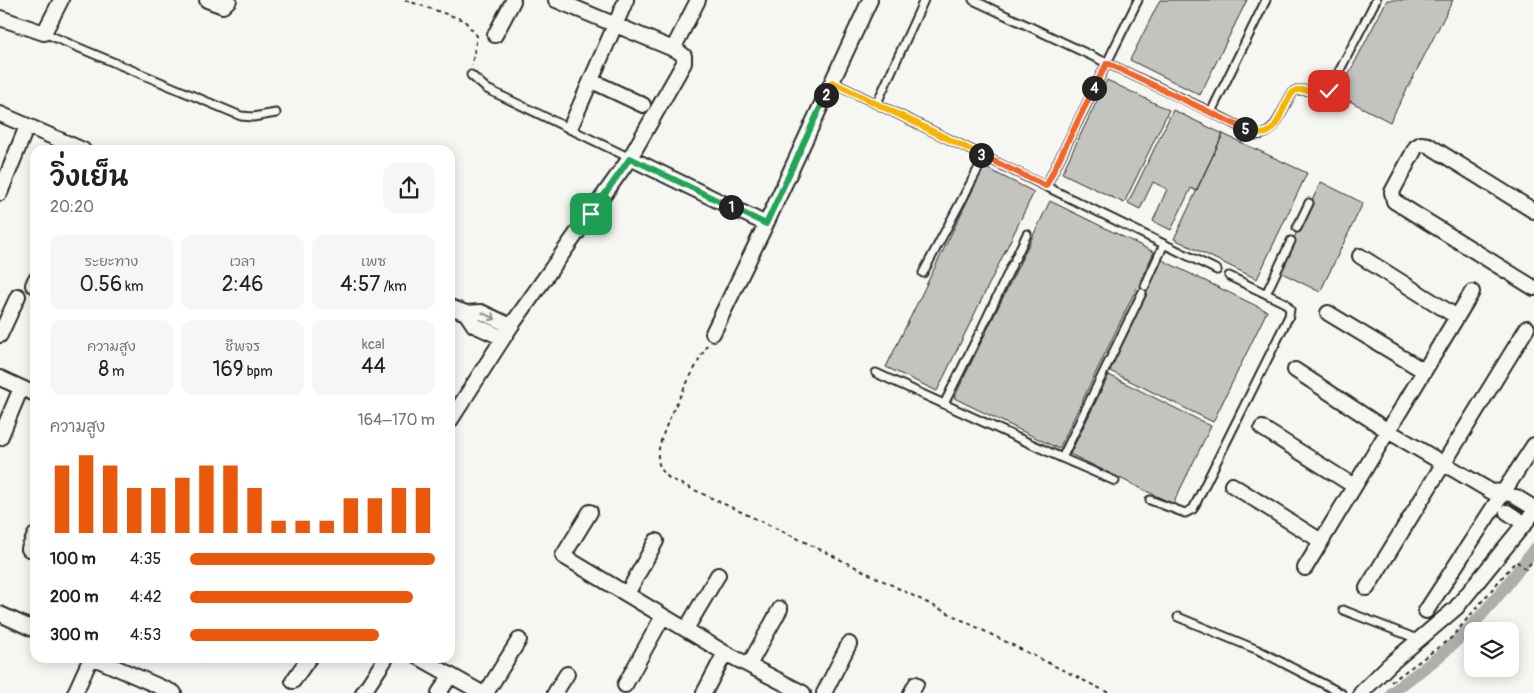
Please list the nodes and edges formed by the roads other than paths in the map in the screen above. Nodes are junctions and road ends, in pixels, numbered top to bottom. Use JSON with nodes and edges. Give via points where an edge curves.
{"nodes":[{"id":1,"x":62,"y":0,"type":"edge"},
{"id":2,"x":207,"y":0,"type":"edge"},
{"id":3,"x":229,"y":0,"type":"edge"},
{"id":4,"x":512,"y":0,"type":"edge"},
{"id":5,"x":556,"y":0,"type":"edge"},
{"id":6,"x":626,"y":0,"type":"edge"},
{"id":7,"x":698,"y":0,"type":"edge"},
{"id":8,"x":870,"y":0,"type":"edge"},
{"id":9,"x":924,"y":0,"type":"edge"},
{"id":10,"x":973,"y":0,"type":"edge"},
{"id":11,"x":1138,"y":0,"type":"edge"},
{"id":12,"x":1266,"y":0,"type":"edge"},
{"id":13,"x":1376,"y":0,"type":"edge"},
{"id":14,"x":0,"y":18,"type":"edge"},
{"id":15,"x":616,"y":26,"type":"junction"},
{"id":16,"x":44,"y":33,"type":"junction"},
{"id":17,"x":495,"y":35,"type":"dead end"},
{"id":18,"x":673,"y":49,"type":"junction"},
{"id":19,"x":1107,"y":63,"type":"junction"},
{"id":20,"x":471,"y":75,"type":"road end"},
{"id":21,"x":592,"y":80,"type":"junction"},
{"id":22,"x":832,"y":82,"type":"junction"},
{"id":23,"x":877,"y":103,"type":"junction"},
{"id":24,"x":643,"y":105,"type":"dead end"},
{"id":25,"x":1212,"y":112,"type":"junction"},
{"id":26,"x":276,"y":113,"type":"dead end"},
{"id":27,"x":0,"y":114,"type":"edge"},
{"id":28,"x":27,"y":126,"type":"junction"},
{"id":29,"x":571,"y":126,"type":"dead end"},
{"id":30,"x":71,"y":145,"type":"edge"},
{"id":31,"x":985,"y":156,"type":"junction"},
{"id":32,"x":630,"y":158,"type":"junction"},
{"id":33,"x":1046,"y":186,"type":"junction"},
{"id":34,"x":0,"y":193,"type":"edge"},
{"id":35,"x":1309,"y":203,"type":"dead end"},
{"id":36,"x":1534,"y":211,"type":"edge"},
{"id":37,"x":766,"y":224,"type":"junction"},
{"id":38,"x":1297,"y":228,"type":"dead end"},
{"id":39,"x":1027,"y":234,"type":"dead end"},
{"id":40,"x":1291,"y":241,"type":"dead end"},
{"id":41,"x":1164,"y":244,"type":"junction"},
{"id":42,"x":1360,"y":256,"type":"dead end"},
{"id":43,"x":1217,"y":270,"type":"dead end"},
{"id":44,"x":923,"y":273,"type":"dead end"},
{"id":45,"x":1229,"y":276,"type":"dead end"},
{"id":46,"x":1534,"y":288,"type":"edge"},
{"id":47,"x":1472,"y":292,"type":"dead end"},
{"id":48,"x":1266,"y":294,"type":"junction"},
{"id":49,"x":18,"y":296,"type":"dead end"},
{"id":50,"x":455,"y":309,"type":"edge"},
{"id":51,"x":466,"y":313,"type":"junction"},
{"id":52,"x":1328,"y":313,"type":"dead end"},
{"id":53,"x":1457,"y":317,"type":"junction"},
{"id":54,"x":511,"y":326,"type":"junction"},
{"id":55,"x":1527,"y":328,"type":"dead end"},
{"id":56,"x":713,"y":333,"type":"road end"},
{"id":57,"x":0,"y":336,"type":"edge"},
{"id":58,"x":503,"y":338,"type":"junction"},
{"id":59,"x":1295,"y":370,"type":"dead end"},
{"id":60,"x":1424,"y":371,"type":"junction"},
{"id":61,"x":876,"y":373,"type":"dead end"},
{"id":62,"x":0,"y":378,"type":"edge"},
{"id":63,"x":21,"y":388,"type":"junction"},
{"id":64,"x":30,"y":392,"type":"edge"},
{"id":65,"x":944,"y":404,"type":"junction"},
{"id":66,"x":455,"y":413,"type":"edge"},
{"id":67,"x":1262,"y":428,"type":"dead end"},
{"id":68,"x":1388,"y":430,"type":"junction"},
{"id":69,"x":0,"y":438,"type":"edge"},
{"id":70,"x":1534,"y":445,"type":"edge"},
{"id":71,"x":1062,"y":458,"type":"junction"},
{"id":72,"x":1444,"y":464,"type":"junction"},
{"id":73,"x":1115,"y":481,"type":"dead end"},
{"id":74,"x":1232,"y":485,"type":"dead end"},
{"id":75,"x":1354,"y":486,"type":"junction"},
{"id":76,"x":1150,"y":500,"type":"dead end"},
{"id":77,"x":1504,"y":500,"type":"junction"},
{"id":78,"x":1534,"y":508,"type":"edge"},
{"id":79,"x":590,"y":512,"type":"dead end"},
{"id":80,"x":1534,"y":512,"type":"edge"},
{"id":81,"x":1525,"y":524,"type":"junction"},
{"id":82,"x":656,"y":541,"type":"dead end"},
{"id":83,"x":1321,"y":541,"type":"junction"},
{"id":84,"x":1305,"y":568,"type":"dead end"},
{"id":85,"x":718,"y":575,"type":"dead end"},
{"id":86,"x":1367,"y":588,"type":"dead end"},
{"id":87,"x":627,"y":594,"type":"junction"},
{"id":88,"x":780,"y":609,"type":"dead end"},
{"id":89,"x":1343,"y":610,"type":"dead end"},
{"id":90,"x":1426,"y":610,"type":"dead end"},
{"id":91,"x":0,"y":614,"type":"edge"},
{"id":92,"x":664,"y":616,"type":"junction"},
{"id":93,"x":1178,"y":617,"type":"dead end"},
{"id":94,"x":30,"y":628,"type":"edge"},
{"id":95,"x":686,"y":629,"type":"junction"},
{"id":96,"x":519,"y":640,"type":"dead end"},
{"id":97,"x":1420,"y":640,"type":"junction"},
{"id":98,"x":850,"y":644,"type":"dead end"},
{"id":99,"x":725,"y":653,"type":"junction"},
{"id":100,"x":90,"y":663,"type":"edge"},
{"id":101,"x":105,"y":663,"type":"edge"},
{"id":102,"x":306,"y":663,"type":"edge"},
{"id":103,"x":383,"y":663,"type":"edge"},
{"id":104,"x":428,"y":663,"type":"edge"},
{"id":105,"x":749,"y":665,"type":"junction"},
{"id":106,"x":567,"y":674,"type":"dead end"},
{"id":107,"x":450,"y":676,"type":"junction"},
{"id":108,"x":293,"y":681,"type":"dead end"},
{"id":109,"x":626,"y":684,"type":"dead end"},
{"id":110,"x":785,"y":689,"type":"edge"},
{"id":111,"x":74,"y":693,"type":"edge"},
{"id":112,"x":174,"y":693,"type":"edge"},
{"id":113,"x":363,"y":693,"type":"edge"},
{"id":114,"x":439,"y":693,"type":"edge"},
{"id":115,"x":484,"y":693,"type":"edge"},
{"id":116,"x":555,"y":693,"type":"edge"},
{"id":117,"x":704,"y":693,"type":"edge"},
{"id":118,"x":804,"y":693,"type":"edge"},
{"id":119,"x":824,"y":693,"type":"edge"},
{"id":120,"x":1341,"y":693,"type":"edge"},
{"id":121,"x":1362,"y":693,"type":"edge"}],
"edges":[{"from":1,"to":16,"type":"street"},
{"from":2,"to":3,"type":"street","via":[[223,6]]},
{"from":4,"to":17,"type":"street"},
{"from":5,"to":15,"type":"street"},
{"from":6,"to":15,"type":"street"},
{"from":7,"to":18,"type":"street"},
{"from":8,"to":22,"type":"street"},
{"from":9,"to":23,"type":"lane"},
{"from":10,"to":19,"type":"lane"},
{"from":11,"to":19,"type":"lane"},
{"from":12,"to":25,"type":"lane"},
{"from":13,"to":25,"type":"lane","via":[[1329,91],[1320,94],[1302,89],[1294,91],[1272,130],[1264,136],[1256,136]]},
{"from":14,"to":16,"type":"street"},
{"from":15,"to":18,"type":"street"},
{"from":15,"to":21,"type":"street"},
{"from":16,"to":26,"type":"lane","via":[[241,116]]},
{"from":18,"to":32,"type":"street","via":[[684,56],[682,69]]},
{"from":19,"to":25,"type":"lane"},
{"from":19,"to":33,"type":"lane"},
{"from":20,"to":32,"type":"lane","via":[[487,89]]},
{"from":21,"to":24,"type":"street"},
{"from":21,"to":29,"type":"street"},
{"from":22,"to":23,"type":"lane"},
{"from":22,"to":37,"type":"street"},
{"from":23,"to":31,"type":"lane"},
{"from":27,"to":28,"type":"street"},
{"from":28,"to":30,"type":"street"},
{"from":28,"to":34,"type":"street"},
{"from":31,"to":33,"type":"lane"},
{"from":31,"to":44,"type":"lane"},
{"from":32,"to":37,"type":"street"},
{"from":32,"to":54,"type":"street"},
{"from":33,"to":41,"type":"lane"},
{"from":35,"to":38,"type":"lane"},
{"from":36,"to":46,"type":"street","via":[[1428,145],[1421,144],[1416,147],[1392,192],[1394,201]]},
{"from":37,"to":56,"type":"street"},
{"from":39,"to":65,"type":"lane"},
{"from":40,"to":48,"type":"lane"},
{"from":41,"to":43,"type":"lane"},
{"from":41,"to":71,"type":"lane"},
{"from":42,"to":53,"type":"street"},
{"from":45,"to":48,"type":"lane"},
{"from":47,"to":53,"type":"street"},
{"from":48,"to":76,"type":"lane","via":[[1285,304],[1290,309],[1289,316],[1193,509],[1185,513]]},
{"from":49,"to":57,"type":"street"},
{"from":50,"to":51,"type":"street"},
{"from":51,"to":54,"type":"street","one_way":true,"via":[[481,312]]},
{"from":51,"to":58,"type":"street","via":[[474,325]]},
{"from":52,"to":60,"type":"street"},
{"from":53,"to":60,"type":"street"},
{"from":54,"to":58,"type":"street"},
{"from":55,"to":72,"type":"street"},
{"from":58,"to":66,"type":"street"},
{"from":59,"to":68,"type":"street"},
{"from":60,"to":68,"type":"street"},
{"from":61,"to":65,"type":"lane"},
{"from":62,"to":63,"type":"street"},
{"from":63,"to":64,"type":"street"},
{"from":63,"to":69,"type":"street"},
{"from":65,"to":71,"type":"lane"},
{"from":67,"to":75,"type":"street"},
{"from":68,"to":72,"type":"street"},
{"from":68,"to":75,"type":"street"},
{"from":70,"to":77,"type":"street"},
{"from":71,"to":73,"type":"lane"},
{"from":72,"to":77,"type":"street"},
{"from":72,"to":86,"type":"street"},
{"from":74,"to":83,"type":"street"},
{"from":75,"to":83,"type":"street"},
{"from":77,"to":78,"type":"street"},
{"from":77,"to":81,"type":"street"},
{"from":77,"to":90,"type":"street"},
{"from":79,"to":87,"type":"street","via":[[564,556]]},
{"from":80,"to":81,"type":"street"},
{"from":81,"to":97,"type":"street","via":[[1456,608]]},
{"from":82,"to":87,"type":"street"},
{"from":83,"to":84,"type":"street"},
{"from":85,"to":95,"type":"street"},
{"from":87,"to":92,"type":"street"},
{"from":88,"to":105,"type":"street"},
{"from":89,"to":97,"type":"lane"},
{"from":91,"to":94,"type":"street"},
{"from":92,"to":95,"type":"street"},
{"from":92,"to":109,"type":"street"},
{"from":93,"to":120,"type":"lane","via":[[1258,650]]},
{"from":95,"to":99,"type":"street"},
{"from":96,"to":115,"type":"street"},
{"from":97,"to":121,"type":"street"},
{"from":98,"to":119,"type":"street"},
{"from":99,"to":105,"type":"street"},
{"from":99,"to":117,"type":"street"},
{"from":100,"to":111,"type":"street"},
{"from":101,"to":112,"type":"street"},
{"from":102,"to":108,"type":"street"},
{"from":103,"to":113,"type":"street"},
{"from":104,"to":107,"type":"street"},
{"from":105,"to":110,"type":"street"},
{"from":106,"to":116,"type":"street"},
{"from":107,"to":114,"type":"street"},
{"from":107,"to":115,"type":"street"},
{"from":110,"to":118,"type":"street"}]}
